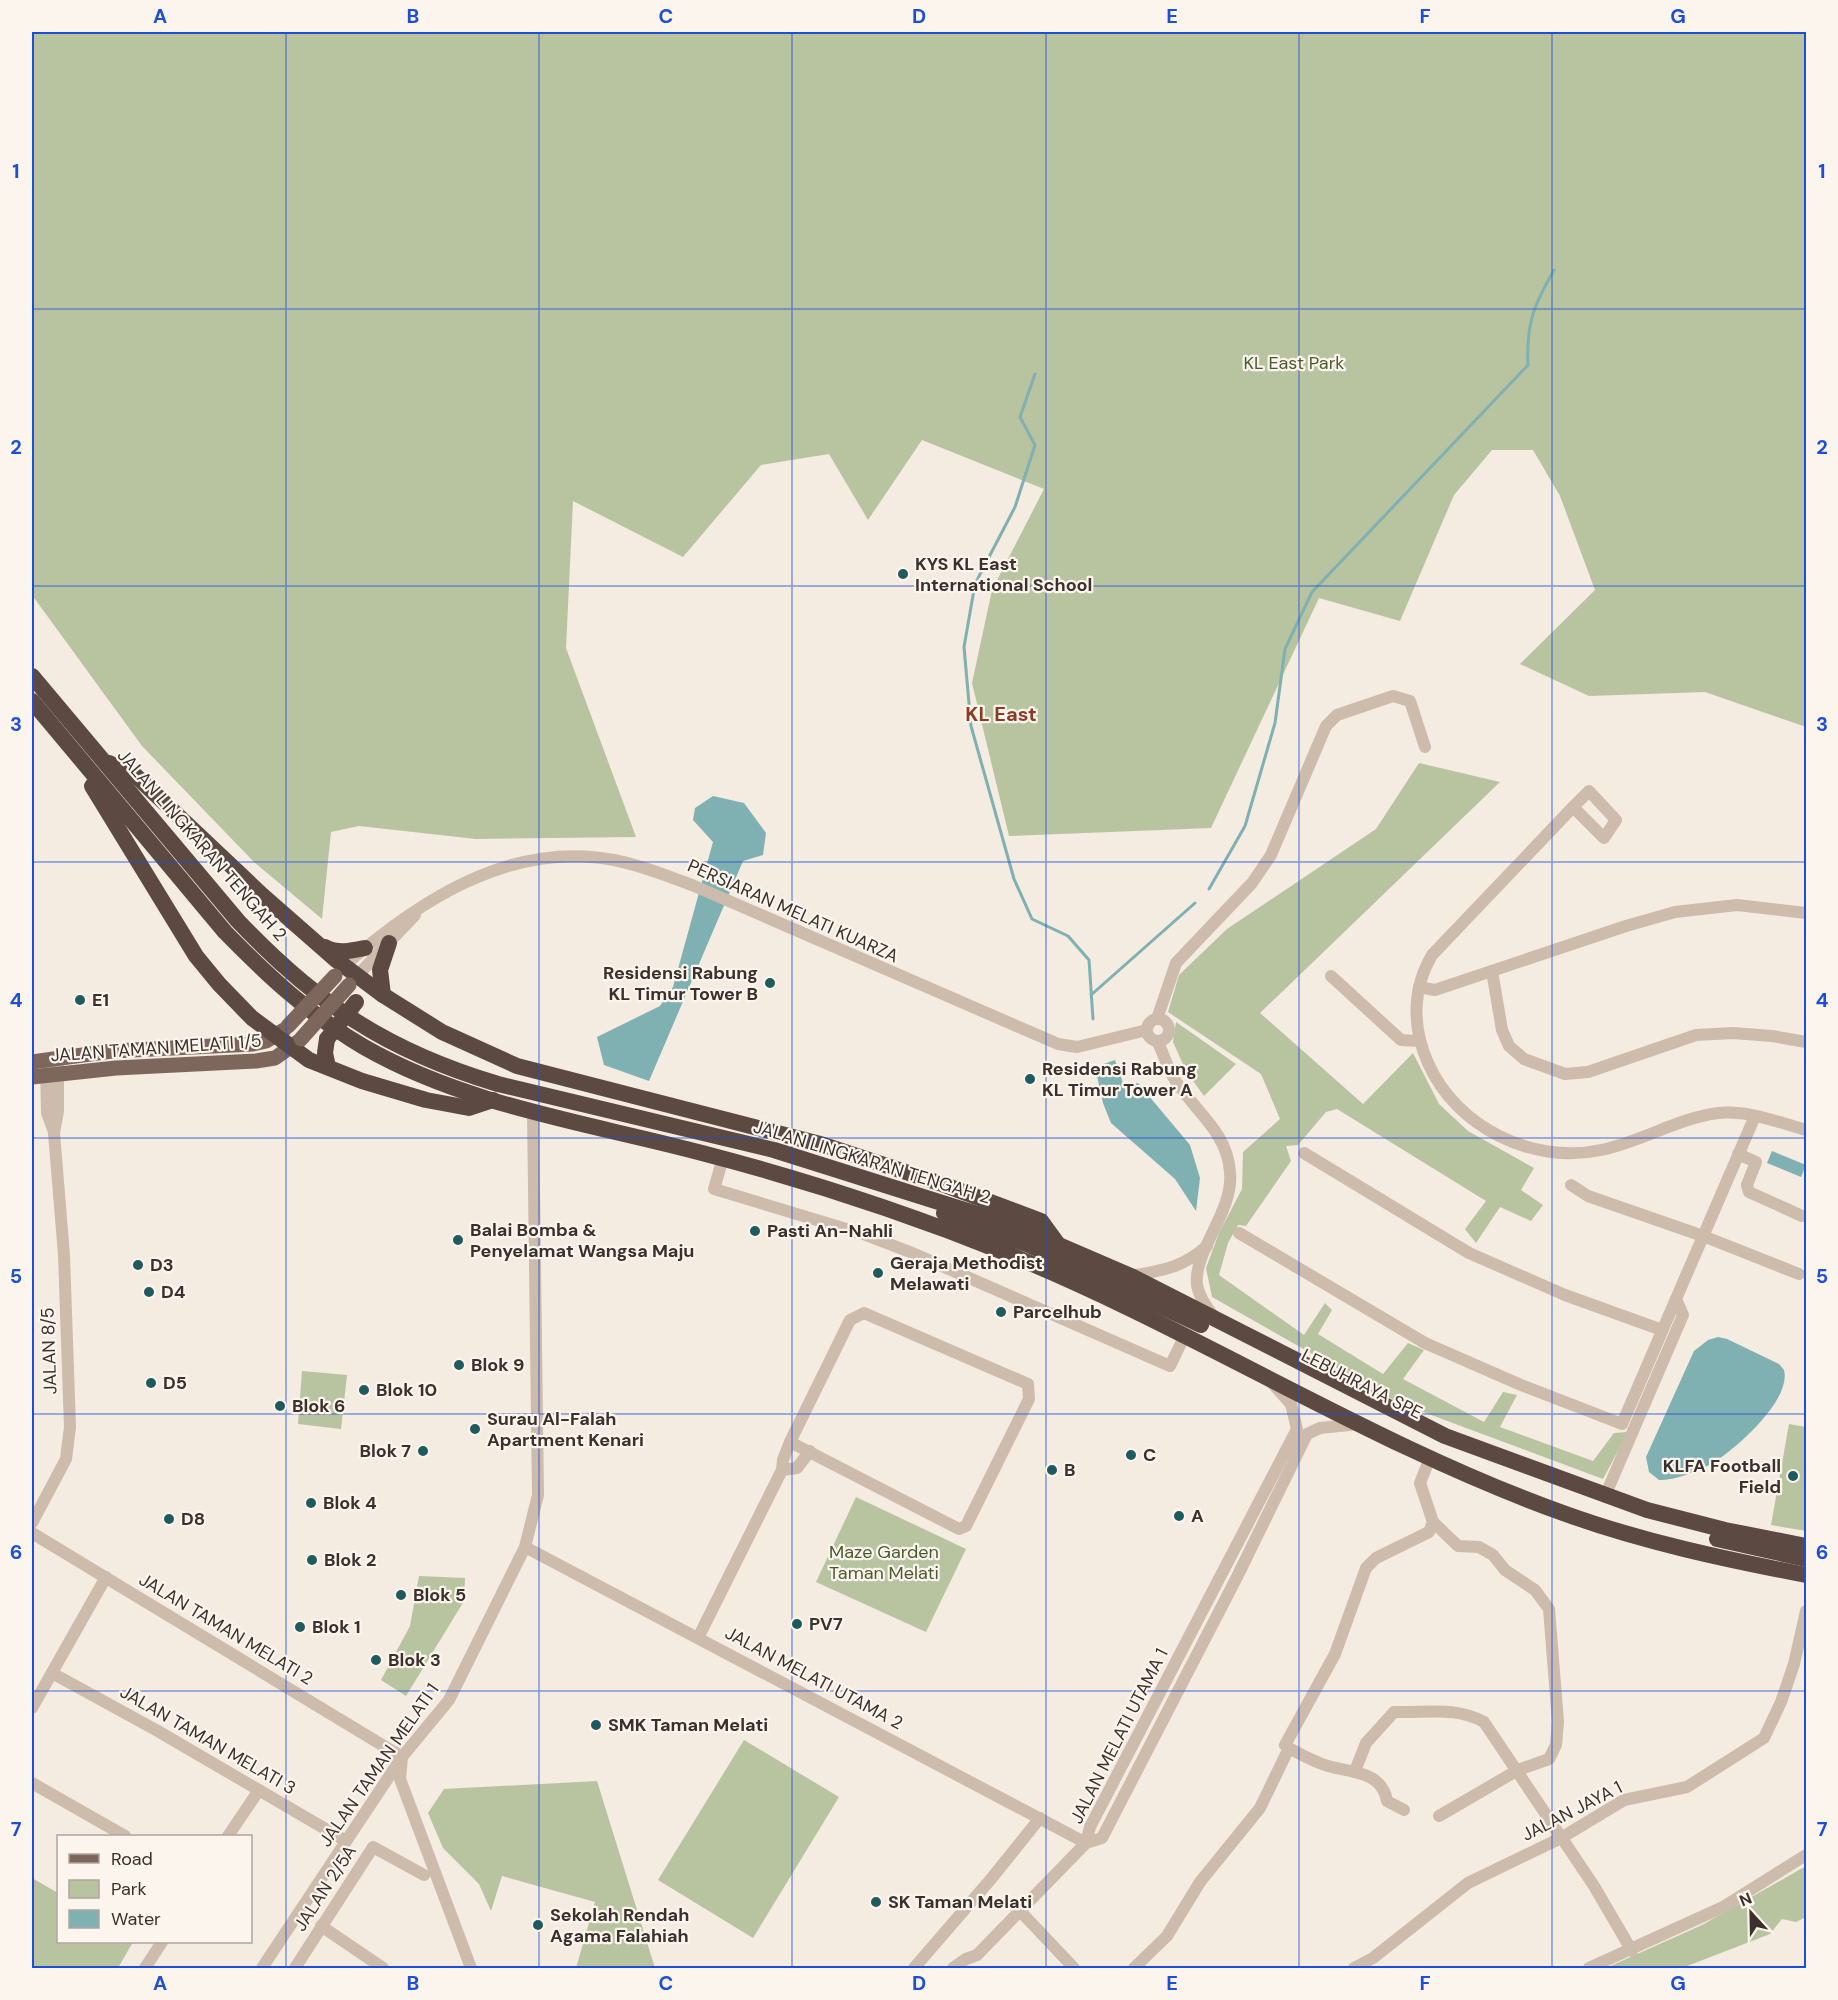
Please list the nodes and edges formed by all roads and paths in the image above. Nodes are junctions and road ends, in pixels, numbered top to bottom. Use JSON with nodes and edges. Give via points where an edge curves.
{"nodes":[{"id":1,"x":32,"y":676,"type":"edge"},
{"id":2,"x":32,"y":701,"type":"edge"},
{"id":3,"x":62,"y":737,"type":"junction"},
{"id":4,"x":1425,"y":747,"type":"dead end"},
{"id":5,"x":103,"y":760,"type":"junction"},
{"id":6,"x":1573,"y":807,"type":"dead end"},
{"id":7,"x":421,"y":907,"type":"junction"},
{"id":8,"x":1806,"y":913,"type":"edge"},
{"id":9,"x":311,"y":939,"type":"junction"},
{"id":10,"x":388,"y":943,"type":"junction"},
{"id":11,"x":365,"y":948,"type":"junction"},
{"id":12,"x":1492,"y":971,"type":"junction"},
{"id":13,"x":346,"y":976,"type":"junction"},
{"id":14,"x":1330,"y":976,"type":"dead end"},
{"id":15,"x":1419,"y":987,"type":"junction"},
{"id":16,"x":387,"y":998,"type":"junction"},
{"id":17,"x":1157,"y":1019,"type":"junction"},
{"id":18,"x":1147,"y":1030,"type":"junction"},
{"id":19,"x":282,"y":1031,"type":"junction"},
{"id":20,"x":1157,"y":1041,"type":"junction"},
{"id":21,"x":1418,"y":1041,"type":"junction"},
{"id":22,"x":1806,"y":1042,"type":"edge"},
{"id":23,"x":297,"y":1043,"type":"junction"},
{"id":24,"x":275,"y":1058,"type":"junction"},
{"id":25,"x":309,"y":1060,"type":"junction"},
{"id":26,"x":328,"y":1067,"type":"junction"},
{"id":27,"x":45,"y":1068,"type":"edge"},
{"id":28,"x":493,"y":1100,"type":"junction"},
{"id":29,"x":533,"y":1111,"type":"junction"},
{"id":30,"x":1755,"y":1116,"type":"junction"},
{"id":31,"x":1806,"y":1130,"type":"edge"},
{"id":32,"x":1304,"y":1154,"type":"dead end"},
{"id":33,"x":1738,"y":1154,"type":"junction"},
{"id":34,"x":723,"y":1158,"type":"junction"},
{"id":35,"x":1571,"y":1185,"type":"dead end"},
{"id":36,"x":921,"y":1195,"type":"junction"},
{"id":37,"x":1802,"y":1216,"type":"dead end"},
{"id":38,"x":1239,"y":1233,"type":"dead end"},
{"id":39,"x":1702,"y":1236,"type":"junction"},
{"id":40,"x":1058,"y":1243,"type":"junction"},
{"id":41,"x":1207,"y":1245,"type":"junction"},
{"id":42,"x":1799,"y":1274,"type":"dead end"},
{"id":43,"x":1131,"y":1276,"type":"junction"},
{"id":44,"x":1676,"y":1299,"type":"junction"},
{"id":45,"x":1217,"y":1320,"type":"junction"},
{"id":46,"x":1662,"y":1330,"type":"junction"},
{"id":47,"x":1185,"y":1335,"type":"junction"},
{"id":48,"x":1267,"y":1377,"type":"junction"},
{"id":49,"x":1359,"y":1424,"type":"junction"},
{"id":50,"x":790,"y":1442,"type":"junction"},
{"id":51,"x":810,"y":1451,"type":"junction"},
{"id":52,"x":1430,"y":1458,"type":"junction"},
{"id":53,"x":782,"y":1470,"type":"junction"},
{"id":54,"x":1605,"y":1496,"type":"junction"},
{"id":55,"x":1433,"y":1522,"type":"junction"},
{"id":56,"x":32,"y":1523,"type":"edge"},
{"id":57,"x":32,"y":1533,"type":"edge"},
{"id":58,"x":1806,"y":1546,"type":"edge"},
{"id":59,"x":525,"y":1547,"type":"junction"},
{"id":60,"x":1806,"y":1559,"type":"edge"},
{"id":61,"x":1806,"y":1575,"type":"edge"},
{"id":62,"x":106,"y":1578,"type":"junction"},
{"id":63,"x":1806,"y":1611,"type":"edge"},
{"id":64,"x":698,"y":1638,"type":"junction"},
{"id":65,"x":51,"y":1672,"type":"junction"},
{"id":66,"x":32,"y":1708,"type":"edge"},
{"id":67,"x":1289,"y":1748,"type":"junction"},
{"id":68,"x":402,"y":1757,"type":"junction"},
{"id":69,"x":1518,"y":1770,"type":"junction"},
{"id":70,"x":1355,"y":1771,"type":"junction"},
{"id":71,"x":32,"y":1783,"type":"edge"},
{"id":72,"x":259,"y":1790,"type":"junction"},
{"id":73,"x":1404,"y":1810,"type":"dead end"},
{"id":74,"x":1439,"y":1816,"type":"dead end"},
{"id":75,"x":1040,"y":1818,"type":"junction"},
{"id":76,"x":122,"y":1835,"type":"edge"},
{"id":77,"x":229,"y":1835,"type":"edge"},
{"id":78,"x":1561,"y":1838,"type":"junction"},
{"id":79,"x":346,"y":1842,"type":"junction"},
{"id":80,"x":1086,"y":1843,"type":"junction"},
{"id":81,"x":1806,"y":1855,"type":"edge"},
{"id":82,"x":424,"y":1875,"type":"dead end"},
{"id":83,"x":1021,"y":1912,"type":"junction"},
{"id":84,"x":321,"y":1926,"type":"junction"},
{"id":85,"x":161,"y":1943,"type":"edge"},
{"id":86,"x":1632,"y":1951,"type":"junction"},
{"id":87,"x":145,"y":1968,"type":"edge"},
{"id":88,"x":262,"y":1968,"type":"edge"},
{"id":89,"x":295,"y":1968,"type":"edge"},
{"id":90,"x":383,"y":1968,"type":"edge"},
{"id":91,"x":471,"y":1968,"type":"edge"},
{"id":92,"x":914,"y":1968,"type":"edge"},
{"id":93,"x":953,"y":1968,"type":"edge"},
{"id":94,"x":1074,"y":1968,"type":"edge"},
{"id":95,"x":1134,"y":1968,"type":"edge"},
{"id":96,"x":1354,"y":1968,"type":"edge"},
{"id":97,"x":1589,"y":1968,"type":"edge"}],
"edges":[{"from":1,"to":5,"type":"highway","name":"JALAN LINGKARAN TENGAH 2"},
{"from":2,"to":3,"type":"highway","name":"JALAN LINGKARAN TENGAH 2"},
{"from":3,"to":19,"type":"highway","via":[[196,956],[252,1018]]},
{"from":3,"to":28,"type":"highway","name":"JALAN LINGKARAN TENGAH 2","via":[[225,932],[291,996],[342,1033],[392,1062]]},
{"from":4,"to":17,"type":"street","via":[[1410,701],[1393,696],[1337,715],[1326,726],[1270,855],[1252,883],[1176,963]]},
{"from":5,"to":9,"type":"highway","via":[[136,776]]},
{"from":5,"to":36,"type":"highway","name":"JALAN LINGKARAN TENGAH 2","via":[[270,955],[337,1011],[398,1046],[498,1084],[774,1150]]},
{"from":6,"to":15,"type":"street","via":[[1432,955],[1421,973]]},
{"from":7,"to":10,"type":"street","name":"PERSIARAN MELATI KUARZA"},
{"from":7,"to":11,"type":"street","name":"PERSIARAN MELATI KUARZA"},
{"from":7,"to":18,"type":"street","name":"PERSIARAN MELATI KUARZA","via":[[471,878],[537,859],[612,859],[692,885],[1058,1044],[1077,1047]]},
{"from":8,"to":12,"type":"street","via":[[1737,905],[1675,912]]},
{"from":9,"to":11,"type":"highway","via":[[332,951]]},
{"from":9,"to":13,"type":"highway"},
{"from":10,"to":13,"type":"street","name":"PERSIARAN MELATI KUARZA"},
{"from":10,"to":16,"type":"highway","via":[[380,970]]},
{"from":11,"to":13,"type":"street","name":"PERSIARAN MELATI KUARZA"},
{"from":12,"to":15,"type":"street","via":[[1435,990]]},
{"from":12,"to":22,"type":"street","via":[[1502,1030],[1509,1047],[1524,1059],[1565,1074],[1588,1072],[1696,1035],[1733,1033]]},
{"from":13,"to":16,"type":"highway"},
{"from":13,"to":19,"type":"main road","name":"JALAN TAMAN MELATI 1/5","bridge":true},
{"from":13,"to":23,"type":"main road","name":"JALAN TAMAN MELATI 1/5","bridge":true},
{"from":14,"to":21,"type":"street","via":[[1401,1040]]},
{"from":15,"to":21,"type":"street"},
{"from":16,"to":26,"type":"highway","bridge":true,"via":[[356,1002],[327,1039]]},
{"from":16,"to":40,"type":"highway","via":[[442,1032],[517,1066],[824,1145],[1041,1221]]},
{"from":17,"to":18,"type":"street"},
{"from":17,"to":20,"type":"street","via":[[1164,1021],[1169,1030],[1164,1039]]},
{"from":18,"to":20,"type":"street","via":[[1151,1039]]},
{"from":19,"to":23,"type":"highway"},
{"from":19,"to":27,"type":"main road","name":"JALAN TAMAN MELATI 1/5","via":[[253,1044],[112,1051]]},
{"from":20,"to":41,"type":"street","via":[[1172,1075],[1219,1134],[1230,1169],[1227,1199]]},
{"from":21,"to":30,"type":"street","via":[[1435,1080],[1470,1117],[1489,1131],[1541,1152],[1599,1151],[1715,1113]]},
{"from":23,"to":24,"type":"main road","name":"JALAN TAMAN MELATI 1/5"},
{"from":23,"to":25,"type":"highway"},
{"from":24,"to":25,"type":"main road"},
{"from":24,"to":27,"type":"main road","name":"JALAN TAMAN MELATI 1/5"},
{"from":25,"to":26,"type":"highway"},
{"from":26,"to":28,"type":"highway","via":[[426,1100],[469,1108]]},
{"from":27,"to":56,"type":"street","name":"JALAN 8/5","via":[[64,1255],[70,1426],[66,1460]]},
{"from":28,"to":29,"type":"highway","name":"JALAN LINGKARAN TENGAH 2"},
{"from":29,"to":34,"type":"highway","name":"JALAN LINGKARAN TENGAH 2"},
{"from":29,"to":59,"type":"street","name":"JALAN TAMAN MELATI 1","via":[[538,1496]]},
{"from":30,"to":31,"type":"street"},
{"from":30,"to":33,"type":"street"},
{"from":32,"to":46,"type":"street","via":[[1469,1253],[1565,1295]]},
{"from":33,"to":37,"type":"street","via":[[1756,1162],[1747,1185],[1749,1192]]},
{"from":33,"to":39,"type":"street"},
{"from":34,"to":47,"type":"highway","name":"JALAN LINGKARAN TENGAH 2","via":[[818,1185],[951,1232],[1077,1283]]},
{"from":34,"to":47,"type":"street","via":[[714,1189],[910,1252],[1170,1366]]},
{"from":35,"to":39,"type":"street","via":[[1588,1196]]},
{"from":36,"to":40,"type":"highway","name":"JALAN LINGKARAN TENGAH 2"},
{"from":36,"to":60,"type":"highway","name":"LEBUHRAYA SPE","via":[[933,1209],[1029,1245],[1182,1315],[1446,1448],[1632,1515]]},
{"from":38,"to":46,"type":"street","via":[[1425,1343],[1622,1424]]},
{"from":39,"to":42,"type":"street"},
{"from":39,"to":44,"type":"street"},
{"from":40,"to":43,"type":"highway","name":"JALAN LINGKARAN TENGAH 2"},
{"from":41,"to":43,"type":"street","via":[[1190,1261]]},
{"from":41,"to":45,"type":"street","via":[[1197,1283],[1204,1303]]},
{"from":43,"to":45,"type":"highway","name":"JALAN LINGKARAN TENGAH 2"},
{"from":44,"to":46,"type":"street"},
{"from":44,"to":54,"type":"street","via":[[1683,1315]]},
{"from":45,"to":54,"type":"highway","name":"JALAN LINGKARAN TENGAH 2","via":[[1445,1436]]},
{"from":47,"to":48,"type":"highway","name":"JALAN LINGKARAN TENGAH 2"},
{"from":48,"to":49,"type":"highway","name":"JALAN LINGKARAN TENGAH 2"},
{"from":48,"to":80,"type":"street","name":"JALAN MELATI UTAMA 1","via":[[1291,1404],[1297,1429],[1090,1827]]},
{"from":49,"to":52,"type":"highway","name":"JALAN LINGKARAN TENGAH 2"},
{"from":49,"to":80,"type":"street","name":"JALAN MELATI UTAMA 1","via":[[1320,1428],[1307,1434],[1102,1838]]},
{"from":50,"to":51,"type":"street"},
{"from":50,"to":51,"type":"street","via":[[850,1320],[864,1313],[1028,1384],[1029,1399],[966,1526],[959,1529]]},
{"from":50,"to":53,"type":"street"},
{"from":51,"to":53,"type":"street","via":[[797,1468]]},
{"from":52,"to":55,"type":"street","via":[[1420,1483]]},
{"from":52,"to":61,"type":"highway","name":"JALAN LINGKARAN TENGAH 2","via":[[1564,1513],[1694,1553]]},
{"from":53,"to":64,"type":"street"},
{"from":54,"to":58,"type":"highway","name":"JALAN LINGKARAN TENGAH 2","via":[[1725,1530]]},
{"from":55,"to":67,"type":"street","via":[[1429,1532],[1376,1558],[1366,1568],[1335,1654],[1285,1745]]},
{"from":55,"to":69,"type":"street","via":[[1458,1545],[1479,1547],[1493,1555],[1505,1570],[1535,1590],[1549,1609],[1558,1722],[1556,1745],[1549,1760]]},
{"from":57,"to":62,"type":"street","name":"JALAN TAMAN MELATI 2"},
{"from":59,"to":64,"type":"street","name":"JALAN MELATI UTAMA 2"},
{"from":59,"to":68,"type":"street","name":"JALAN TAMAN MELATI 1","via":[[449,1700]]},
{"from":62,"to":65,"type":"street"},
{"from":62,"to":68,"type":"street","name":"JALAN TAMAN MELATI 2"},
{"from":63,"to":78,"type":"street","name":"JALAN JAYA 1","via":[[1794,1664],[1764,1738],[1687,1787],[1624,1800]]},
{"from":64,"to":75,"type":"street","name":"JALAN MELATI UTAMA 2"},
{"from":65,"to":66,"type":"street"},
{"from":65,"to":72,"type":"street","name":"JALAN TAMAN MELATI 3"},
{"from":67,"to":70,"type":"street","via":[[1327,1766]]},
{"from":67,"to":95,"type":"street","via":[[1260,1808],[1200,1882],[1167,1936]]},
{"from":68,"to":79,"type":"street","name":"JALAN TAMAN MELATI 1"},
{"from":68,"to":91,"type":"street","via":[[400,1779]]},
{"from":69,"to":70,"type":"street","via":[[1484,1722],[1452,1710],[1394,1712],[1366,1743]]},
{"from":69,"to":74,"type":"street"},
{"from":69,"to":78,"type":"street"},
{"from":70,"to":73,"type":"street","via":[[1379,1782],[1387,1802]]},
{"from":71,"to":76,"type":"street"},
{"from":72,"to":77,"type":"street"},
{"from":72,"to":79,"type":"street","name":"JALAN TAMAN MELATI 3"},
{"from":75,"to":80,"type":"street","name":"JALAN MELATI UTAMA 2"},
{"from":75,"to":92,"type":"street","via":[[992,1880]]},
{"from":78,"to":86,"type":"street"},
{"from":78,"to":96,"type":"street","name":"JALAN JAYA 1","via":[[1468,1883],[1373,1958]]},
{"from":79,"to":88,"type":"street","name":"JALAN TAMAN MELATI 1"},
{"from":80,"to":83,"type":"street"},
{"from":81,"to":86,"type":"street","via":[[1723,1907]]},
{"from":82,"to":84,"type":"street","name":"JALAN 2/5A","via":[[373,1847]]},
{"from":83,"to":93,"type":"street","via":[[977,1955]]},
{"from":83,"to":94,"type":"street"},
{"from":84,"to":89,"type":"street","name":"JALAN 2/5A"},
{"from":84,"to":90,"type":"street"},
{"from":85,"to":87,"type":"street"},
{"from":86,"to":97,"type":"street"}]}
